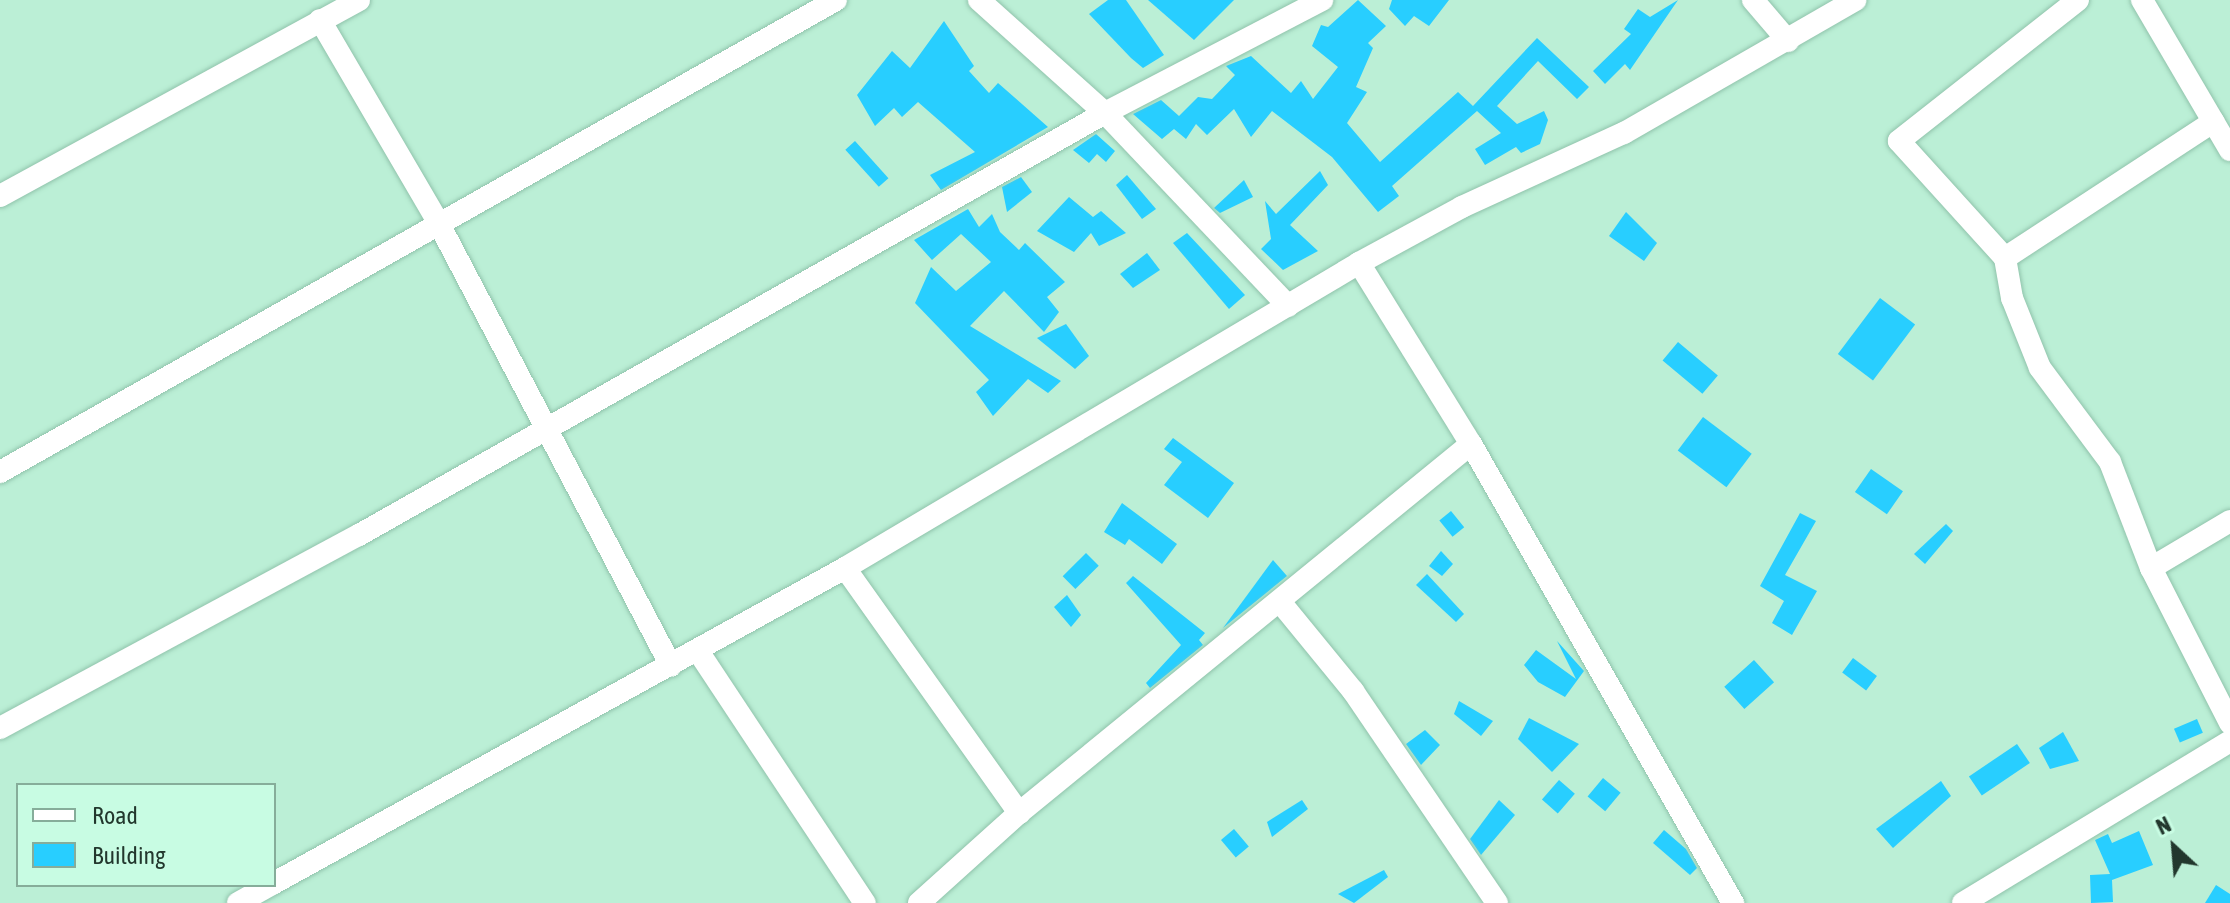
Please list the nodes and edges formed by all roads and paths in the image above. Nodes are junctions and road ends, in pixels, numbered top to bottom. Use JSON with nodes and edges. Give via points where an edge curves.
{"nodes":[{"id":1,"x":359,"y":0,"type":"edge"},
{"id":2,"x":836,"y":0,"type":"edge"},
{"id":3,"x":979,"y":0,"type":"edge"},
{"id":4,"x":1322,"y":0,"type":"edge"},
{"id":5,"x":1753,"y":0,"type":"edge"},
{"id":6,"x":1855,"y":0,"type":"edge"},
{"id":7,"x":2078,"y":0,"type":"edge"},
{"id":8,"x":2142,"y":0,"type":"edge"},
{"id":9,"x":328,"y":11,"type":"edge"},
{"id":10,"x":1788,"y":41,"type":"junction"},
{"id":11,"x":1105,"y":113,"type":"junction"},
{"id":12,"x":2213,"y":122,"type":"junction"},
{"id":13,"x":2230,"y":150,"type":"edge"},
{"id":14,"x":0,"y":196,"type":"edge"},
{"id":15,"x":438,"y":222,"type":"junction"},
{"id":16,"x":2005,"y":258,"type":"junction"},
{"id":17,"x":1359,"y":263,"type":"junction"},
{"id":18,"x":1288,"y":306,"type":"junction"},
{"id":19,"x":548,"y":428,"type":"junction"},
{"id":20,"x":1471,"y":444,"type":"junction"},
{"id":21,"x":0,"y":472,"type":"edge"},
{"id":22,"x":2230,"y":521,"type":"edge"},
{"id":23,"x":845,"y":568,"type":"junction"},
{"id":24,"x":2151,"y":568,"type":"junction"},
{"id":25,"x":1281,"y":603,"type":"junction"},
{"id":26,"x":698,"y":651,"type":"junction"},
{"id":27,"x":671,"y":666,"type":"junction"},
{"id":28,"x":2230,"y":723,"type":"edge"},
{"id":29,"x":0,"y":728,"type":"edge"},
{"id":30,"x":2230,"y":741,"type":"edge"},
{"id":31,"x":1019,"y":813,"type":"junction"},
{"id":32,"x":276,"y":882,"type":"edge"},
{"id":33,"x":267,"y":887,"type":"edge"},
{"id":34,"x":238,"y":903,"type":"edge"},
{"id":35,"x":865,"y":903,"type":"edge"},
{"id":36,"x":919,"y":903,"type":"edge"},
{"id":37,"x":1497,"y":903,"type":"edge"},
{"id":38,"x":1733,"y":903,"type":"edge"},
{"id":39,"x":1963,"y":903,"type":"edge"}],
"edges":[{"from":1,"to":9,"type":"street"},
{"from":2,"to":15,"type":"street"},
{"from":3,"to":11,"type":"street"},
{"from":4,"to":11,"type":"street"},
{"from":5,"to":10,"type":"street"},
{"from":6,"to":10,"type":"street"},
{"from":7,"to":16,"type":"street","via":[[1899,141]]},
{"from":8,"to":12,"type":"street"},
{"from":9,"to":14,"type":"street"},
{"from":9,"to":15,"type":"street"},
{"from":10,"to":17,"type":"street","via":[[1624,133],[1462,207]]},
{"from":11,"to":18,"type":"street"},
{"from":11,"to":19,"type":"street"},
{"from":12,"to":13,"type":"street"},
{"from":12,"to":16,"type":"street"},
{"from":15,"to":19,"type":"street"},
{"from":15,"to":21,"type":"street"},
{"from":16,"to":24,"type":"street","via":[[2012,298],[2040,368],[2110,462]]},
{"from":17,"to":18,"type":"street"},
{"from":17,"to":20,"type":"street"},
{"from":18,"to":23,"type":"street"},
{"from":19,"to":27,"type":"street"},
{"from":19,"to":29,"type":"street"},
{"from":20,"to":25,"type":"street"},
{"from":20,"to":38,"type":"street"},
{"from":22,"to":24,"type":"street"},
{"from":23,"to":26,"type":"street"},
{"from":23,"to":31,"type":"street"},
{"from":24,"to":28,"type":"street"},
{"from":25,"to":31,"type":"street"},
{"from":25,"to":37,"type":"street","via":[[1353,691]]},
{"from":26,"to":27,"type":"street"},
{"from":26,"to":35,"type":"street"},
{"from":27,"to":32,"type":"street"},
{"from":30,"to":39,"type":"street"},
{"from":31,"to":36,"type":"street"},
{"from":33,"to":34,"type":"street"}]}
